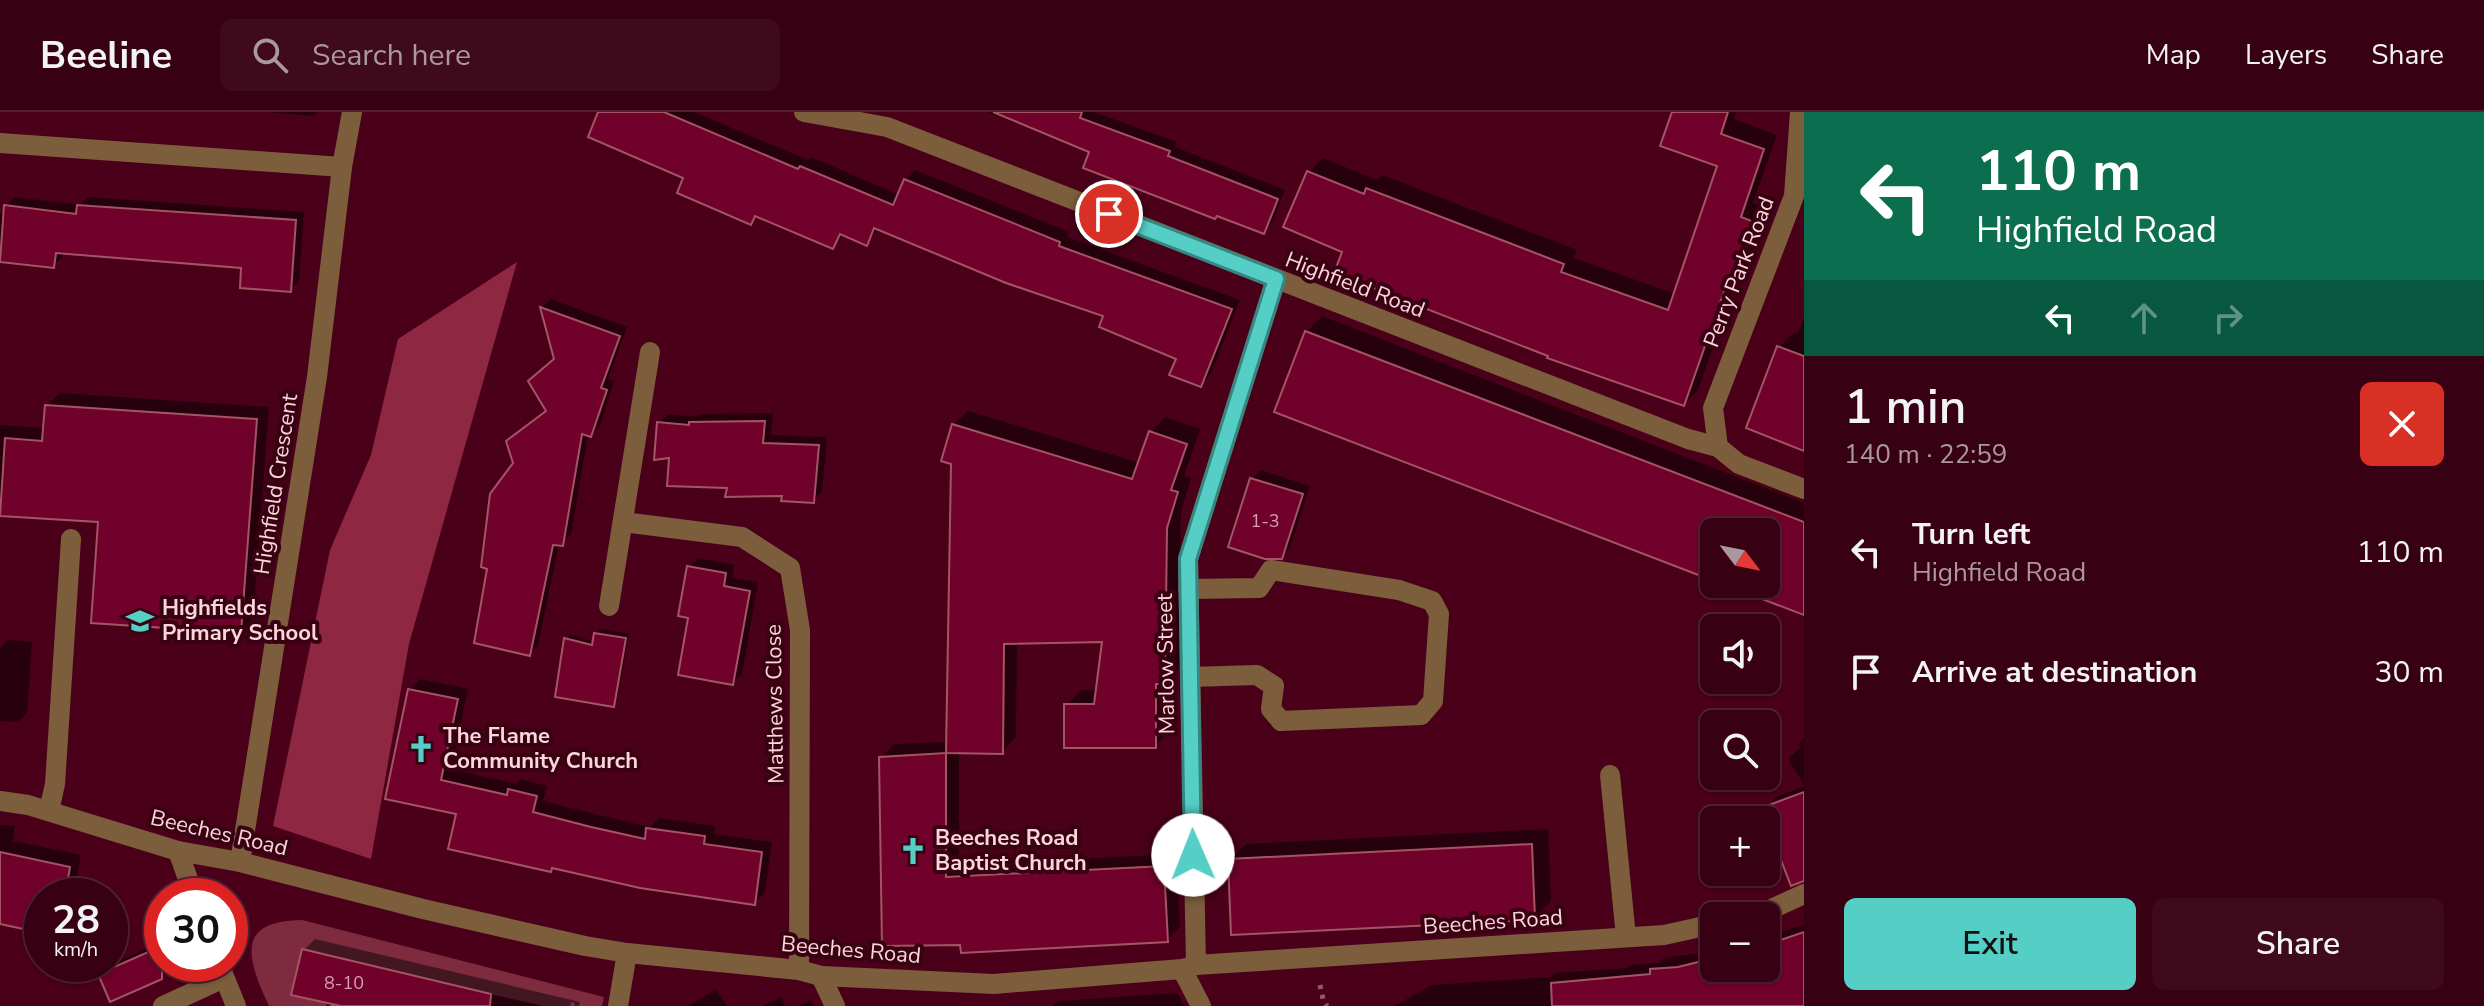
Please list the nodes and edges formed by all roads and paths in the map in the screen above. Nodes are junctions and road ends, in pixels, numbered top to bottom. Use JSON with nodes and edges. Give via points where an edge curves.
{"nodes":[{"id":1,"x":352,"y":112,"type":"edge"},
{"id":2,"x":804,"y":112,"type":"edge"},
{"id":3,"x":1800,"y":112,"type":"edge"},
{"id":4,"x":879,"y":120,"type":"edge"},
{"id":5,"x":0,"y":143,"type":"edge"},
{"id":6,"x":342,"y":167,"type":"junction"},
{"id":7,"x":1276,"y":279,"type":"junction"},
{"id":8,"x":650,"y":352,"type":"dead end"},
{"id":9,"x":1718,"y":447,"type":"junction"},
{"id":10,"x":1804,"y":489,"type":"edge"},
{"id":11,"x":623,"y":522,"type":"junction"},
{"id":12,"x":71,"y":539,"type":"dead end"},
{"id":13,"x":1188,"y":589,"type":"junction"},
{"id":14,"x":609,"y":606,"type":"dead end"},
{"id":15,"x":1190,"y":677,"type":"junction"},
{"id":16,"x":1610,"y":775,"type":"dead end"},
{"id":17,"x":0,"y":801,"type":"edge"},
{"id":18,"x":49,"y":811,"type":"junction"},
{"id":19,"x":178,"y":851,"type":"junction"},
{"id":20,"x":240,"y":862,"type":"junction"},
{"id":21,"x":188,"y":878,"type":"edge"},
{"id":22,"x":1804,"y":894,"type":"edge"},
{"id":23,"x":1780,"y":905,"type":"edge"},
{"id":24,"x":1700,"y":927,"type":"edge"},
{"id":25,"x":1626,"y":937,"type":"junction"},
{"id":26,"x":627,"y":953,"type":"junction"},
{"id":27,"x":1189,"y":967,"type":"junction"},
{"id":28,"x":799,"y":970,"type":"junction"},
{"id":29,"x":821,"y":976,"type":"junction"},
{"id":30,"x":203,"y":982,"type":"edge"},
{"id":31,"x":226,"y":982,"type":"edge"},
{"id":32,"x":163,"y":1006,"type":"edge"},
{"id":33,"x":236,"y":1006,"type":"edge"},
{"id":34,"x":618,"y":1006,"type":"edge"},
{"id":35,"x":835,"y":1006,"type":"edge"},
{"id":36,"x":1201,"y":1006,"type":"edge"}],
"edges":[{"from":1,"to":6,"type":"street","name":"Highfield Crescent"},
{"from":2,"to":4,"type":"street","name":"Highfield Road"},
{"from":3,"to":9,"type":"street","name":"Perry Park Road","via":[[1794,196],[1713,408]]},
{"from":4,"to":7,"type":"street","name":"Highfield Road"},
{"from":5,"to":6,"type":"street"},
{"from":6,"to":20,"type":"street","name":"Highfield Crescent","via":[[317,377]]},
{"from":7,"to":9,"type":"street","name":"Highfield Road"},
{"from":7,"to":13,"type":"street","name":"Marlow Street","via":[[1188,559]]},
{"from":8,"to":11,"type":"street"},
{"from":9,"to":10,"type":"street","name":"Highfield Road","via":[[1739,464]]},
{"from":11,"to":14,"type":"street"},
{"from":11,"to":28,"type":"street","name":"Matthews Close","via":[[742,537],[790,568],[800,630]]},
{"from":12,"to":18,"type":"street"},
{"from":13,"to":15,"type":"street","name":"Marlow Street"},
{"from":13,"to":15,"type":"street","via":[[1259,588],[1271,570],[1399,590],[1432,601],[1439,614],[1433,701],[1421,715],[1281,721],[1271,709],[1274,686],[1257,675]]},
{"from":15,"to":27,"type":"street","name":"Marlow Street"},
{"from":16,"to":25,"type":"street"},
{"from":17,"to":18,"type":"street","name":"Beeches Road"},
{"from":18,"to":19,"type":"street","name":"Beeches Road"},
{"from":19,"to":20,"type":"street","name":"Beeches Road"},
{"from":19,"to":21,"type":"street"},
{"from":20,"to":26,"type":"street","name":"Beeches Road"},
{"from":22,"to":23,"type":"street"},
{"from":24,"to":25,"type":"street","name":"Beeches Road"},
{"from":25,"to":27,"type":"street","name":"Beeches Road"},
{"from":26,"to":28,"type":"street","name":"Beeches Road"},
{"from":26,"to":34,"type":"street"},
{"from":27,"to":29,"type":"street","name":"Beeches Road","via":[[994,984]]},
{"from":27,"to":36,"type":"street"},
{"from":28,"to":29,"type":"street","name":"Beeches Road"},
{"from":29,"to":35,"type":"street"},
{"from":30,"to":32,"type":"street"},
{"from":31,"to":33,"type":"street"}]}
